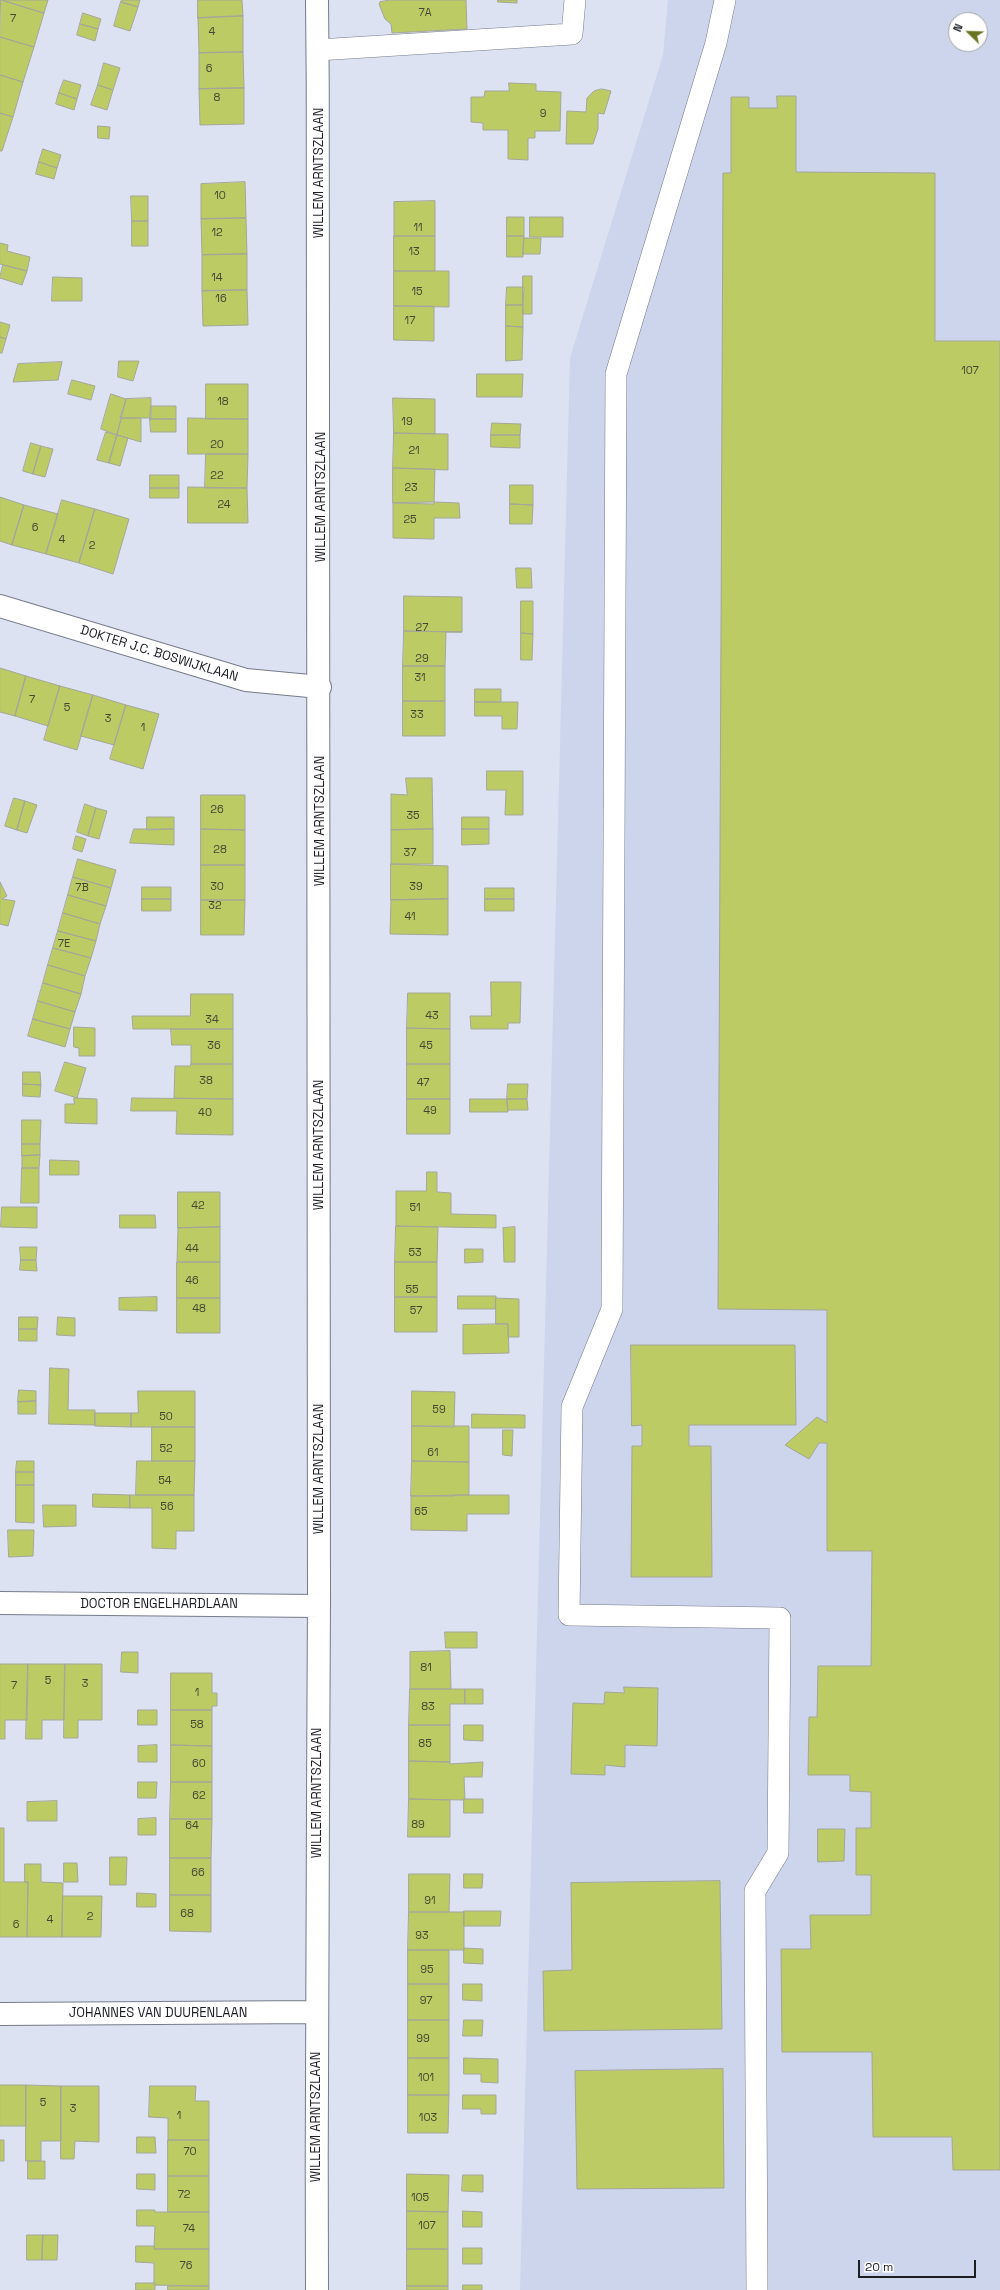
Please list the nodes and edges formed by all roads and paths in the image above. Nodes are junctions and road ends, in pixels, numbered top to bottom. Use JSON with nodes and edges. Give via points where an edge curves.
{"nodes":[{"id":1,"x":317,"y":0,"type":"edge"},
{"id":2,"x":575,"y":0,"type":"edge"},
{"id":3,"x":725,"y":0,"type":"edge"},
{"id":4,"x":318,"y":50,"type":"junction"},
{"id":5,"x":0,"y":606,"type":"edge"},
{"id":6,"x":320,"y":687,"type":"junction"},
{"id":7,"x":0,"y":1603,"type":"edge"},
{"id":8,"x":319,"y":1606,"type":"junction"},
{"id":9,"x":315,"y":2012,"type":"junction"},
{"id":10,"x":0,"y":2014,"type":"edge"},
{"id":11,"x":317,"y":2290,"type":"edge"},
{"id":12,"x":757,"y":2290,"type":"edge"}],
"edges":[{"from":1,"to":4,"type":"street","name":"WILLEM ARNTSZLAAN"},
{"from":2,"to":4,"type":"lane","via":[[572,34]]},
{"from":3,"to":12,"type":"lane","via":[[716,43],[616,374],[612,1309],[572,1407],[569,1615],[780,1618],[778,1854],[756,1891]]},
{"from":4,"to":6,"type":"street","name":"WILLEM ARNTSZLAAN"},
{"from":5,"to":6,"type":"street","name":"DOKTER J.C. BOSWIJKLAAN","via":[[246,680]]},
{"from":6,"to":8,"type":"street","name":"WILLEM ARNTSZLAAN"},
{"from":7,"to":8,"type":"street","name":"DOCTOR ENGELHARDLAAN"},
{"from":8,"to":9,"type":"street","name":"WILLEM ARNTSZLAAN"},
{"from":9,"to":10,"type":"street","name":"JOHANNES VAN DUURENLAAN"},
{"from":9,"to":11,"type":"street","name":"WILLEM ARNTSZLAAN"}]}
